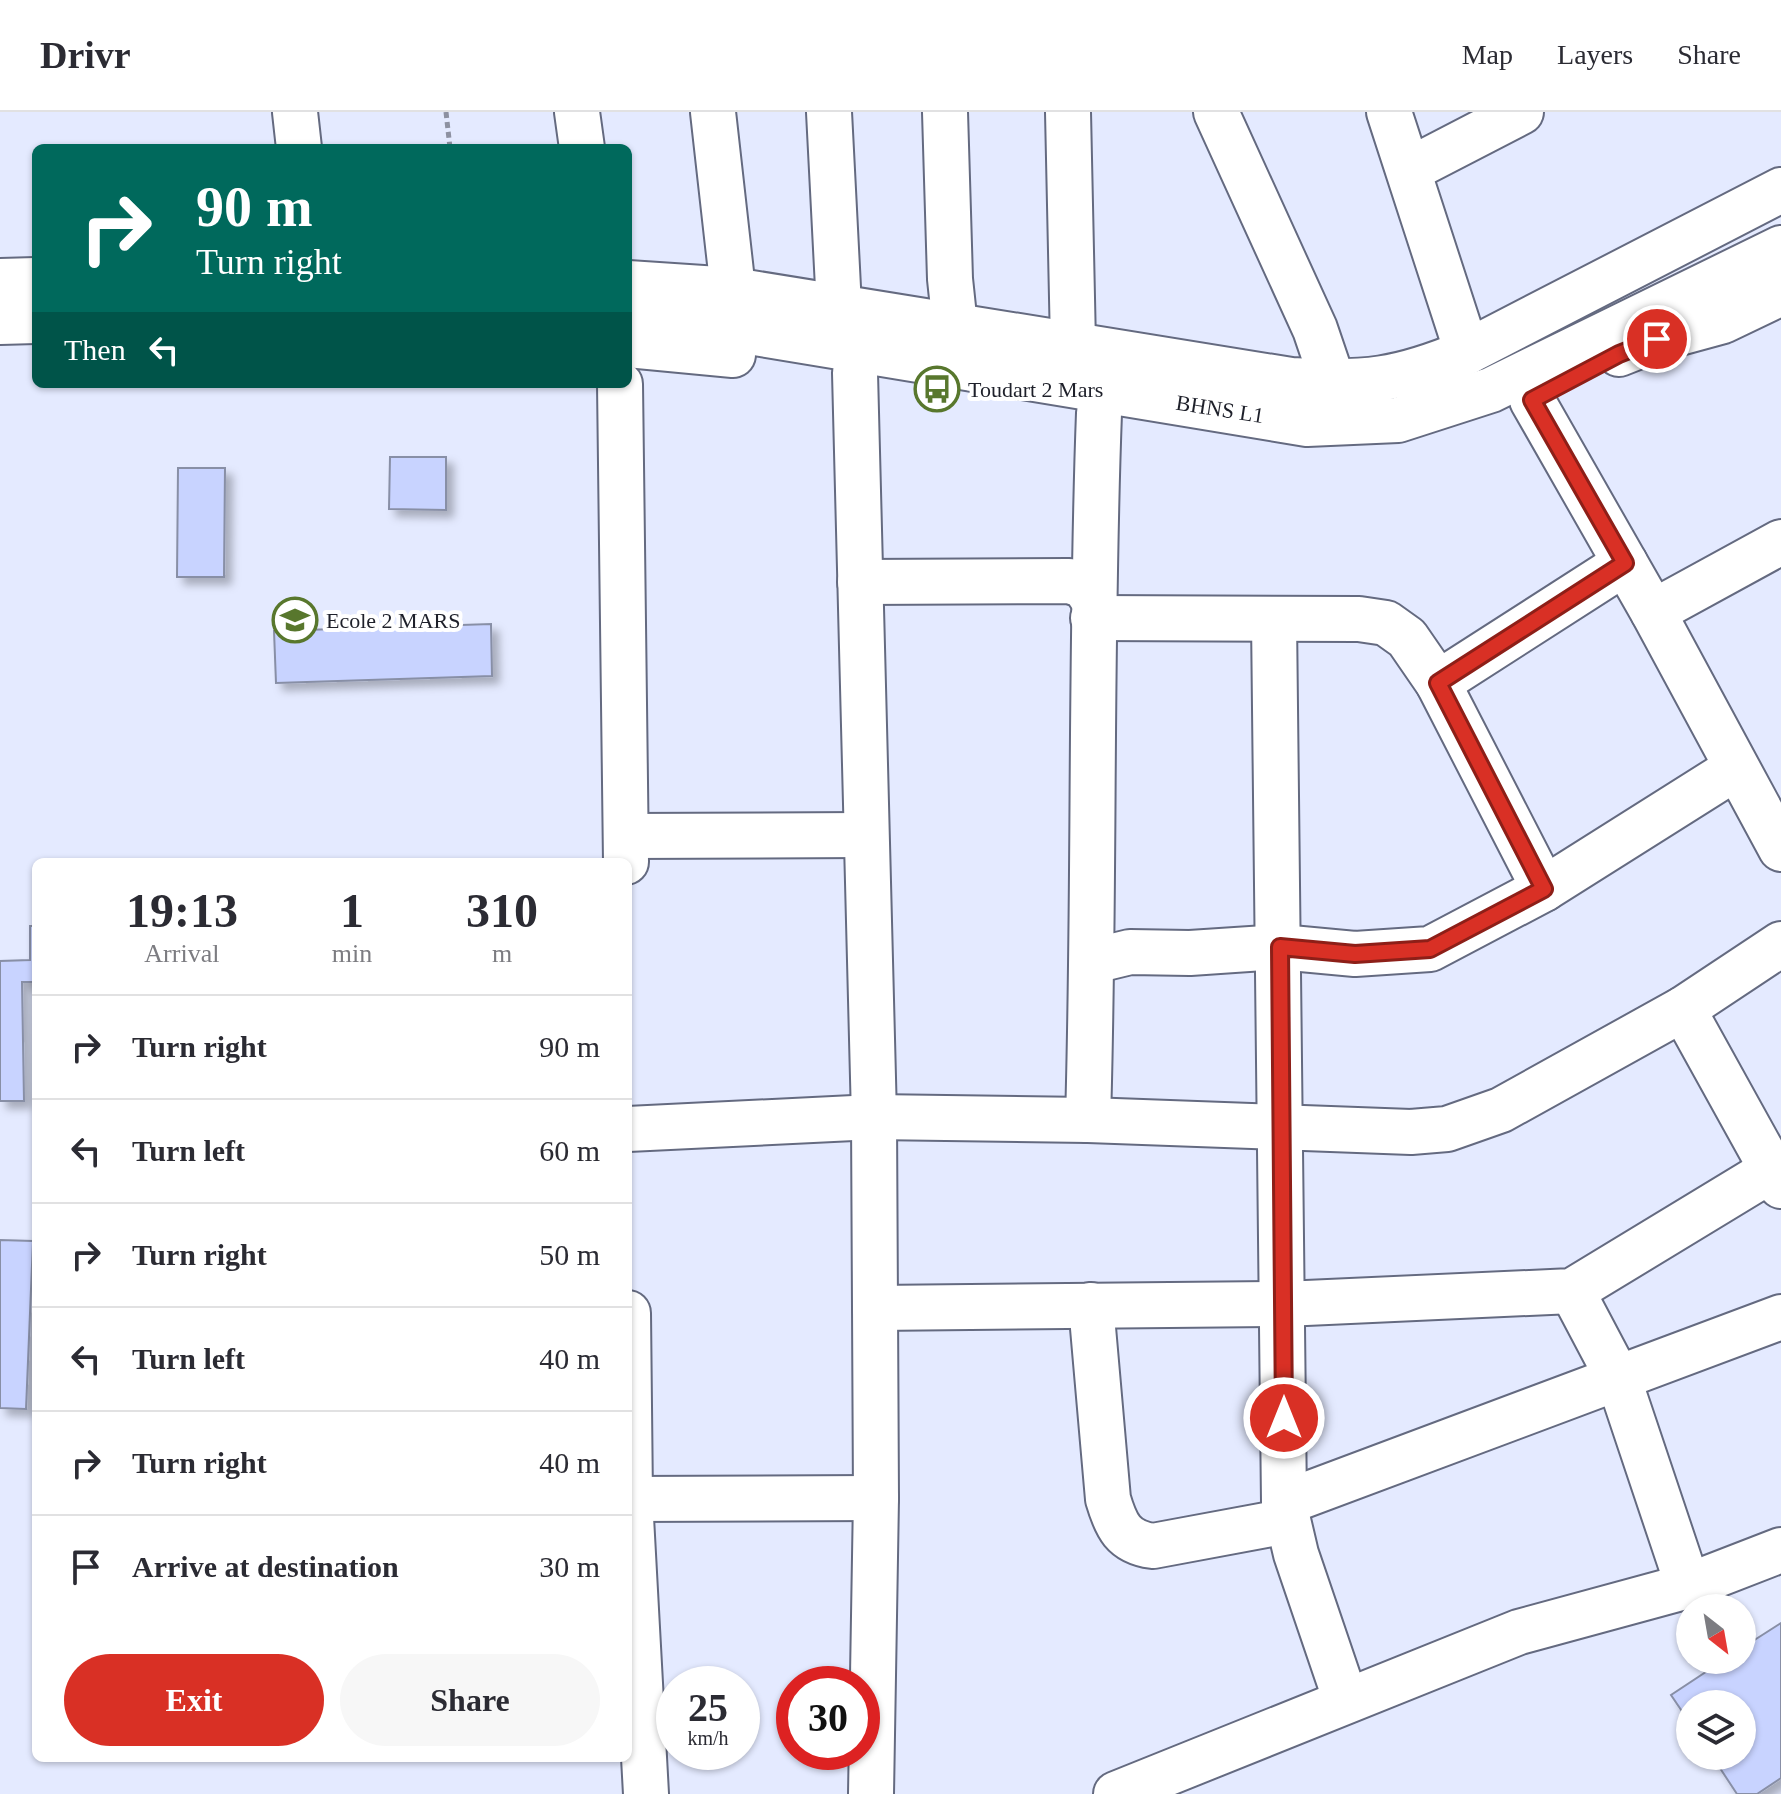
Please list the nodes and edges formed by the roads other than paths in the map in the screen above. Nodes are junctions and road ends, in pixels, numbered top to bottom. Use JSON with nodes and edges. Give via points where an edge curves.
{"nodes":[{"id":1,"x":295,"y":112,"type":"edge"},
{"id":2,"x":577,"y":112,"type":"edge"},
{"id":3,"x":713,"y":112,"type":"edge"},
{"id":4,"x":829,"y":112,"type":"edge"},
{"id":5,"x":945,"y":112,"type":"edge"},
{"id":6,"x":1068,"y":112,"type":"edge"},
{"id":7,"x":1216,"y":112,"type":"edge"},
{"id":8,"x":1389,"y":112,"type":"edge"},
{"id":9,"x":1521,"y":112,"type":"edge"},
{"id":10,"x":299,"y":144,"type":"edge"},
{"id":11,"x":581,"y":144,"type":"edge"},
{"id":12,"x":1409,"y":170,"type":"junction"},
{"id":13,"x":1781,"y":190,"type":"edge"},
{"id":14,"x":1781,"y":248,"type":"edge"},
{"id":15,"x":1781,"y":258,"type":"edge"},
{"id":16,"x":32,"y":280,"type":"edge"},
{"id":17,"x":0,"y":281,"type":"edge"},
{"id":18,"x":632,"y":283,"type":"edge"},
{"id":19,"x":733,"y":290,"type":"junction"},
{"id":20,"x":1781,"y":293,"type":"edge"},
{"id":21,"x":839,"y":307,"type":"junction"},
{"id":22,"x":632,"y":313,"type":"edge"},
{"id":23,"x":32,"y":321,"type":"edge"},
{"id":24,"x":0,"y":322,"type":"edge"},
{"id":25,"x":955,"y":326,"type":"junction"},
{"id":26,"x":632,"y":327,"type":"edge"},
{"id":27,"x":0,"y":330,"type":"edge"},
{"id":28,"x":32,"y":330,"type":"edge"},
{"id":29,"x":0,"y":342,"type":"edge"},
{"id":30,"x":32,"y":343,"type":"edge"},
{"id":31,"x":1073,"y":344,"type":"junction"},
{"id":32,"x":632,"y":345,"type":"edge"},
{"id":33,"x":1467,"y":352,"type":"junction"},
{"id":34,"x":855,"y":373,"type":"junction"},
{"id":35,"x":1333,"y":382,"type":"junction"},
{"id":36,"x":620,"y":388,"type":"edge"},
{"id":37,"x":1532,"y":400,"type":"junction"},
{"id":38,"x":1099,"y":413,"type":"junction"},
{"id":39,"x":1781,"y":542,"type":"edge"},
{"id":40,"x":1625,"y":563,"type":"junction"},
{"id":41,"x":860,"y":582,"type":"junction"},
{"id":42,"x":1092,"y":608,"type":"junction"},
{"id":43,"x":1653,"y":612,"type":"junction"},
{"id":44,"x":1274,"y":619,"type":"junction"},
{"id":45,"x":1438,"y":683,"type":"junction"},
{"id":46,"x":1736,"y":768,"type":"junction"},
{"id":47,"x":866,"y":835,"type":"junction"},
{"id":48,"x":626,"y":849,"type":"edge"},
{"id":49,"x":1781,"y":849,"type":"edge"},
{"id":50,"x":1544,"y":889,"type":"junction"},
{"id":51,"x":1781,"y":944,"type":"edge"},
{"id":52,"x":1280,"y":947,"type":"junction"},
{"id":53,"x":1093,"y":961,"type":"junction"},
{"id":54,"x":1683,"y":1009,"type":"junction"},
{"id":55,"x":874,"y":1117,"type":"junction"},
{"id":56,"x":1088,"y":1120,"type":"junction"},
{"id":57,"x":1279,"y":1126,"type":"junction"},
{"id":58,"x":632,"y":1129,"type":"edge"},
{"id":59,"x":1777,"y":1178,"type":"edge"},
{"id":60,"x":1572,"y":1291,"type":"junction"},
{"id":61,"x":1284,"y":1304,"type":"junction"},
{"id":62,"x":1091,"y":1305,"type":"junction"},
{"id":63,"x":875,"y":1308,"type":"junction"},
{"id":64,"x":1781,"y":1317,"type":"edge"},
{"id":65,"x":1619,"y":1380,"type":"junction"},
{"id":66,"x":876,"y":1498,"type":"junction"},
{"id":67,"x":632,"y":1499,"type":"edge"},
{"id":68,"x":1286,"y":1512,"type":"junction"},
{"id":69,"x":632,"y":1536,"type":"edge"},
{"id":70,"x":1781,"y":1550,"type":"edge"},
{"id":71,"x":1688,"y":1586,"type":"junction"},
{"id":72,"x":1346,"y":1701,"type":"junction"},
{"id":73,"x":646,"y":1794,"type":"edge"},
{"id":74,"x":871,"y":1794,"type":"edge"},
{"id":75,"x":1116,"y":1794,"type":"edge"}],
"edges":[{"from":1,"to":10,"type":"street"},
{"from":2,"to":11,"type":"street"},
{"from":3,"to":19,"type":"street"},
{"from":4,"to":21,"type":"street"},
{"from":5,"to":25,"type":"street"},
{"from":6,"to":31,"type":"street"},
{"from":7,"to":35,"type":"street","via":[[1315,329]]},
{"from":8,"to":12,"type":"street"},
{"from":9,"to":12,"type":"street"},
{"from":12,"to":33,"type":"street"},
{"from":13,"to":33,"type":"street"},
{"from":14,"to":22,"type":"street","name":"BHNS L1","via":[[1491,390],[1398,420],[1307,424]]},
{"from":15,"to":26,"type":"street","name":"BHNS L1","via":[[1484,398],[1407,423],[1359,430],[1247,423],[838,353]]},
{"from":16,"to":17,"type":"street"},
{"from":18,"to":19,"type":"street"},
{"from":19,"to":21,"type":"street"},
{"from":20,"to":37,"type":"street","via":[[1723,321],[1619,354]]},
{"from":21,"to":25,"type":"street"},
{"from":23,"to":24,"type":"street"},
{"from":25,"to":31,"type":"street"},
{"from":27,"to":28,"type":"street"},
{"from":29,"to":30,"type":"street"},
{"from":31,"to":35,"type":"street","via":[[1276,378]]},
{"from":32,"to":34,"type":"street"},
{"from":33,"to":35,"type":"street","via":[[1377,382]]},
{"from":34,"to":38,"type":"street"},
{"from":34,"to":41,"type":"street"},
{"from":36,"to":48,"type":"street"},
{"from":37,"to":38,"type":"street","via":[[1444,435],[1350,449],[1303,448]]},
{"from":37,"to":40,"type":"street"},
{"from":38,"to":42,"type":"street"},
{"from":39,"to":43,"type":"street"},
{"from":40,"to":43,"type":"street"},
{"from":40,"to":45,"type":"street"},
{"from":41,"to":42,"type":"street","via":[[1069,581],[1084,586]]},
{"from":41,"to":47,"type":"street"},
{"from":42,"to":44,"type":"street"},
{"from":42,"to":53,"type":"street"},
{"from":43,"to":46,"type":"street"},
{"from":44,"to":45,"type":"street","via":[[1386,623],[1407,638]]},
{"from":44,"to":52,"type":"street"},
{"from":45,"to":50,"type":"street"},
{"from":46,"to":49,"type":"street"},
{"from":46,"to":50,"type":"street"},
{"from":47,"to":48,"type":"street"},
{"from":47,"to":55,"type":"street"},
{"from":50,"to":52,"type":"street","via":[[1430,949],[1355,954]]},
{"from":51,"to":54,"type":"street"},
{"from":52,"to":53,"type":"street","via":[[1130,952]]},
{"from":52,"to":57,"type":"street"},
{"from":53,"to":56,"type":"street"},
{"from":54,"to":57,"type":"street","via":[[1474,1122],[1411,1132]]},
{"from":54,"to":59,"type":"street"},
{"from":55,"to":56,"type":"street"},
{"from":55,"to":58,"type":"street"},
{"from":55,"to":63,"type":"street"},
{"from":56,"to":57,"type":"street"},
{"from":57,"to":61,"type":"street"},
{"from":59,"to":60,"type":"street"},
{"from":60,"to":61,"type":"street"},
{"from":60,"to":65,"type":"street"},
{"from":61,"to":62,"type":"street"},
{"from":61,"to":68,"type":"street"},
{"from":62,"to":63,"type":"street"},
{"from":62,"to":68,"type":"street","via":[[1108,1499],[1124,1536],[1153,1546]]},
{"from":63,"to":66,"type":"street"},
{"from":64,"to":65,"type":"street"},
{"from":65,"to":68,"type":"street"},
{"from":65,"to":71,"type":"street"},
{"from":66,"to":67,"type":"street"},
{"from":66,"to":74,"type":"street"},
{"from":68,"to":72,"type":"street"},
{"from":69,"to":73,"type":"street"},
{"from":70,"to":71,"type":"street"},
{"from":71,"to":72,"type":"street","via":[[1519,1632]]},
{"from":72,"to":75,"type":"street"}]}
